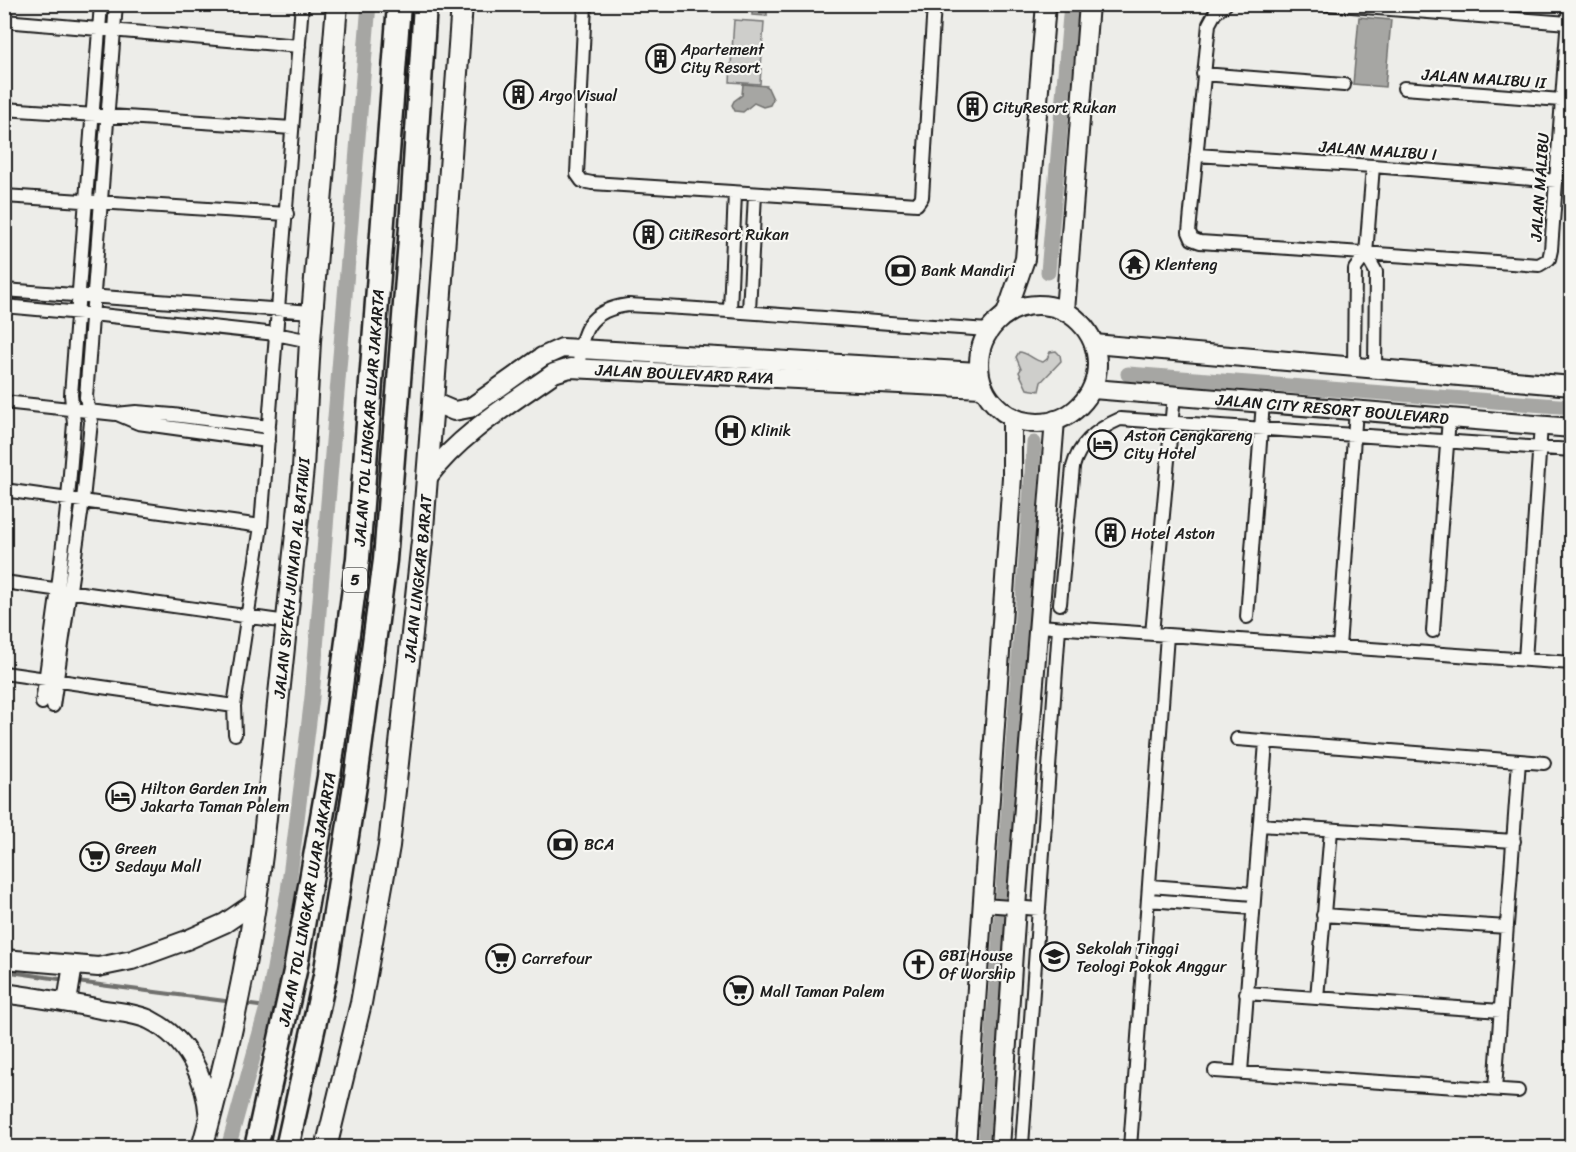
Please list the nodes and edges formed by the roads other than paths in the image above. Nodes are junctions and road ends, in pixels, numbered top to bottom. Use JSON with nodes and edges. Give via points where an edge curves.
{"nodes":[{"id":1,"x":101,"y":4,"type":"edge"},
{"id":2,"x":116,"y":4,"type":"edge"},
{"id":3,"x":302,"y":4,"type":"edge"},
{"id":4,"x":338,"y":4,"type":"edge"},
{"id":5,"x":399,"y":4,"type":"edge"},
{"id":6,"x":425,"y":4,"type":"edge"},
{"id":7,"x":462,"y":4,"type":"edge"},
{"id":8,"x":585,"y":4,"type":"edge"},
{"id":9,"x":934,"y":4,"type":"edge"},
{"id":10,"x":1046,"y":4,"type":"edge"},
{"id":11,"x":1089,"y":4,"type":"edge"},
{"id":12,"x":1226,"y":4,"type":"edge"},
{"id":13,"x":1326,"y":4,"type":"edge"},
{"id":14,"x":1569,"y":4,"type":"edge"},
{"id":15,"x":1389,"y":7,"type":"edge"},
{"id":16,"x":4,"y":21,"type":"edge"},
{"id":17,"x":1568,"y":23,"type":"junction"},
{"id":18,"x":99,"y":28,"type":"junction"},
{"id":19,"x":114,"y":29,"type":"junction"},
{"id":20,"x":299,"y":46,"type":"junction"},
{"id":21,"x":1203,"y":74,"type":"junction"},
{"id":22,"x":1344,"y":85,"type":"dead end"},
{"id":23,"x":1404,"y":88,"type":"dead end"},
{"id":24,"x":1561,"y":100,"type":"junction"},
{"id":25,"x":4,"y":108,"type":"edge"},
{"id":26,"x":92,"y":115,"type":"junction"},
{"id":27,"x":108,"y":116,"type":"junction"},
{"id":28,"x":292,"y":128,"type":"junction"},
{"id":29,"x":1196,"y":155,"type":"junction"},
{"id":30,"x":1373,"y":166,"type":"junction"},
{"id":31,"x":1556,"y":181,"type":"junction"},
{"id":32,"x":735,"y":193,"type":"junction"},
{"id":33,"x":755,"y":194,"type":"junction"},
{"id":34,"x":4,"y":196,"type":"edge"},
{"id":35,"x":86,"y":201,"type":"junction"},
{"id":36,"x":101,"y":202,"type":"junction"},
{"id":37,"x":286,"y":214,"type":"junction"},
{"id":38,"x":1366,"y":254,"type":"junction"},
{"id":39,"x":4,"y":290,"type":"edge"},
{"id":40,"x":78,"y":296,"type":"junction"},
{"id":41,"x":93,"y":297,"type":"junction"},
{"id":42,"x":4,"y":306,"type":"edge"},
{"id":43,"x":278,"y":309,"type":"junction"},
{"id":44,"x":730,"y":310,"type":"junction"},
{"id":45,"x":749,"y":311,"type":"junction"},
{"id":46,"x":1065,"y":311,"type":"junction"},
{"id":47,"x":77,"y":312,"type":"junction"},
{"id":48,"x":312,"y":312,"type":"junction"},
{"id":49,"x":92,"y":314,"type":"junction"},
{"id":50,"x":1006,"y":314,"type":"junction"},
{"id":51,"x":989,"y":330,"type":"junction"},
{"id":52,"x":276,"y":334,"type":"junction"},
{"id":53,"x":310,"y":341,"type":"junction"},
{"id":54,"x":1094,"y":344,"type":"junction"},
{"id":55,"x":580,"y":348,"type":"junction"},
{"id":56,"x":683,"y":363,"type":"junction"},
{"id":57,"x":579,"y":367,"type":"junction"},
{"id":58,"x":1354,"y":367,"type":"junction"},
{"id":59,"x":1375,"y":368,"type":"junction"},
{"id":60,"x":980,"y":380,"type":"junction"},
{"id":61,"x":1572,"y":386,"type":"edge"},
{"id":62,"x":1093,"y":388,"type":"junction"},
{"id":63,"x":1174,"y":395,"type":"junction"},
{"id":64,"x":4,"y":402,"type":"edge"},
{"id":65,"x":434,"y":402,"type":"junction"},
{"id":66,"x":1263,"y":402,"type":"junction"},
{"id":67,"x":71,"y":408,"type":"junction"},
{"id":68,"x":88,"y":410,"type":"junction"},
{"id":69,"x":1356,"y":410,"type":"junction"},
{"id":70,"x":116,"y":414,"type":"junction"},
{"id":71,"x":1012,"y":417,"type":"junction"},
{"id":72,"x":1449,"y":418,"type":"junction"},
{"id":73,"x":1055,"y":420,"type":"junction"},
{"id":74,"x":1173,"y":422,"type":"junction"},
{"id":75,"x":1541,"y":425,"type":"junction"},
{"id":76,"x":269,"y":427,"type":"junction"},
{"id":77,"x":1261,"y":428,"type":"junction"},
{"id":78,"x":1572,"y":428,"type":"edge"},
{"id":79,"x":1355,"y":435,"type":"junction"},
{"id":80,"x":268,"y":441,"type":"junction"},
{"id":81,"x":1447,"y":441,"type":"junction"},
{"id":82,"x":1539,"y":447,"type":"junction"},
{"id":83,"x":1572,"y":450,"type":"edge"},
{"id":84,"x":427,"y":478,"type":"junction"},
{"id":85,"x":4,"y":490,"type":"edge"},
{"id":86,"x":68,"y":499,"type":"junction"},
{"id":87,"x":83,"y":500,"type":"junction"},
{"id":88,"x":261,"y":526,"type":"junction"},
{"id":89,"x":4,"y":582,"type":"edge"},
{"id":90,"x":64,"y":589,"type":"junction"},
{"id":91,"x":1060,"y":604,"type":"dead end"},
{"id":92,"x":249,"y":616,"type":"junction"},
{"id":93,"x":1247,"y":617,"type":"dead end"},
{"id":94,"x":287,"y":622,"type":"junction"},
{"id":95,"x":1039,"y":626,"type":"junction"},
{"id":96,"x":1059,"y":628,"type":"junction"},
{"id":97,"x":1433,"y":631,"type":"dead end"},
{"id":98,"x":1152,"y":634,"type":"junction"},
{"id":99,"x":1167,"y":635,"type":"junction"},
{"id":100,"x":1339,"y":647,"type":"junction"},
{"id":101,"x":1525,"y":660,"type":"junction"},
{"id":102,"x":1572,"y":663,"type":"edge"},
{"id":103,"x":4,"y":673,"type":"edge"},
{"id":104,"x":51,"y":680,"type":"junction"},
{"id":105,"x":47,"y":704,"type":"dead end"},
{"id":106,"x":234,"y":705,"type":"junction"},
{"id":107,"x":235,"y":734,"type":"dead end"},
{"id":108,"x":1237,"y":739,"type":"dead end"},
{"id":109,"x":1266,"y":742,"type":"junction"},
{"id":110,"x":1029,"y":756,"type":"junction"},
{"id":111,"x":1050,"y":756,"type":"junction"},
{"id":112,"x":1519,"y":761,"type":"junction"},
{"id":113,"x":1544,"y":763,"type":"dead end"},
{"id":114,"x":1260,"y":825,"type":"junction"},
{"id":115,"x":1330,"y":830,"type":"junction"},
{"id":116,"x":1514,"y":842,"type":"junction"},
{"id":117,"x":1150,"y":886,"type":"junction"},
{"id":118,"x":1254,"y":894,"type":"junction"},
{"id":119,"x":1149,"y":900,"type":"junction"},
{"id":120,"x":256,"y":902,"type":"junction"},
{"id":121,"x":988,"y":905,"type":"junction"},
{"id":122,"x":1013,"y":907,"type":"junction"},
{"id":123,"x":1252,"y":908,"type":"junction"},
{"id":124,"x":1039,"y":909,"type":"junction"},
{"id":125,"x":1323,"y":915,"type":"junction"},
{"id":126,"x":1507,"y":927,"type":"junction"},
{"id":127,"x":4,"y":959,"type":"edge"},
{"id":128,"x":70,"y":983,"type":"junction"},
{"id":129,"x":4,"y":993,"type":"edge"},
{"id":130,"x":1246,"y":993,"type":"junction"},
{"id":131,"x":1317,"y":998,"type":"junction"},
{"id":132,"x":1501,"y":1011,"type":"junction"},
{"id":133,"x":1215,"y":1071,"type":"dead end"},
{"id":134,"x":1241,"y":1072,"type":"junction"},
{"id":135,"x":1495,"y":1089,"type":"junction"},
{"id":136,"x":1518,"y":1091,"type":"dead end"},
{"id":137,"x":210,"y":1120,"type":"junction"},
{"id":138,"x":1022,"y":1145,"type":"dead end"},
{"id":139,"x":202,"y":1148,"type":"edge"},
{"id":140,"x":256,"y":1148,"type":"edge"},
{"id":141,"x":287,"y":1148,"type":"edge"},
{"id":142,"x":326,"y":1148,"type":"edge"},
{"id":143,"x":966,"y":1148,"type":"edge"},
{"id":144,"x":1000,"y":1148,"type":"edge"},
{"id":145,"x":1130,"y":1148,"type":"edge"}],
"edges":[{"from":1,"to":18,"type":"street"},
{"from":2,"to":19,"type":"street"},
{"from":3,"to":20,"type":"street"},
{"from":4,"to":48,"type":"main road","name":"JALAN SYEKH JUNAID AL BATAWI"},
{"from":5,"to":140,"type":"highway","name":"JALAN TOL LINGKAR LUAR JAKARTA","number":"5","via":[[358,558],[329,777],[295,971]]},
{"from":6,"to":141,"type":"highway","name":"JALAN TOL LINGKAR LUAR JAKARTA","number":"5","via":[[385,560],[325,976]]},
{"from":7,"to":65,"type":"main road","name":"JALAN LINGKAR BARAT"},
{"from":8,"to":32,"type":"street","via":[[577,174],[582,181]]},
{"from":9,"to":33,"type":"street","via":[[920,202]]},
{"from":10,"to":50,"type":"street","via":[[1025,259]]},
{"from":11,"to":46,"type":"street"},
{"from":12,"to":21,"type":"street","name":"JALAN MALIBU","via":[[1209,24]]},
{"from":13,"to":15,"type":"street"},
{"from":14,"to":17,"type":"street","name":"JALAN MALIBU"},
{"from":15,"to":17,"type":"street"},
{"from":16,"to":18,"type":"street"},
{"from":17,"to":24,"type":"street","name":"JALAN MALIBU"},
{"from":18,"to":19,"type":"street"},
{"from":18,"to":26,"type":"street"},
{"from":19,"to":20,"type":"street"},
{"from":19,"to":27,"type":"street"},
{"from":20,"to":28,"type":"street"},
{"from":21,"to":22,"type":"street"},
{"from":21,"to":29,"type":"street","name":"JALAN MALIBU"},
{"from":23,"to":24,"type":"street","name":"JALAN MALIBU II"},
{"from":24,"to":31,"type":"street","name":"JALAN MALIBU"},
{"from":25,"to":26,"type":"street"},
{"from":26,"to":27,"type":"street"},
{"from":26,"to":35,"type":"street"},
{"from":27,"to":28,"type":"street"},
{"from":27,"to":36,"type":"street"},
{"from":28,"to":37,"type":"street"},
{"from":29,"to":30,"type":"street","name":"JALAN MALIBU I"},
{"from":29,"to":38,"type":"street","name":"JALAN MALIBU","via":[[1189,232],[1192,239]]},
{"from":30,"to":31,"type":"street","name":"JALAN MALIBU I"},
{"from":30,"to":38,"type":"street"},
{"from":31,"to":38,"type":"street","name":"JALAN MALIBU","via":[[1551,250],[1549,259],[1539,265]]},
{"from":32,"to":33,"type":"street"},
{"from":32,"to":44,"type":"street"},
{"from":33,"to":45,"type":"street"},
{"from":34,"to":35,"type":"street"},
{"from":35,"to":36,"type":"street"},
{"from":35,"to":40,"type":"street"},
{"from":36,"to":37,"type":"street"},
{"from":36,"to":41,"type":"street"},
{"from":37,"to":43,"type":"street"},
{"from":38,"to":58,"type":"street","via":[[1355,269]]},
{"from":38,"to":59,"type":"street","via":[[1376,272]]},
{"from":39,"to":40,"type":"street"},
{"from":40,"to":41,"type":"street"},
{"from":40,"to":47,"type":"street"},
{"from":41,"to":43,"type":"street"},
{"from":41,"to":49,"type":"street"},
{"from":42,"to":47,"type":"street"},
{"from":43,"to":48,"type":"street"},
{"from":43,"to":52,"type":"street"},
{"from":44,"to":45,"type":"street"},
{"from":44,"to":55,"type":"street","via":[[611,307],[597,315],[585,330]]},
{"from":45,"to":51,"type":"street"},
{"from":46,"to":50,"type":"street","via":[[1035,304]]},
{"from":46,"to":54,"type":"street","via":[[1087,330]]},
{"from":47,"to":49,"type":"street"},
{"from":47,"to":67,"type":"street"},
{"from":48,"to":53,"type":"main road","name":"JALAN SYEKH JUNAID AL BATAWI"},
{"from":49,"to":52,"type":"street"},
{"from":49,"to":68,"type":"street"},
{"from":50,"to":51,"type":"street"},
{"from":51,"to":60,"type":"street","via":[[980,348]]},
{"from":52,"to":53,"type":"street"},
{"from":52,"to":76,"type":"street"},
{"from":53,"to":94,"type":"main road","name":"JALAN SYEKH JUNAID AL BATAWI","via":[[303,468]]},
{"from":54,"to":58,"type":"street"},
{"from":54,"to":62,"type":"street","via":[[1097,366]]},
{"from":55,"to":56,"type":"street","name":"JALAN BOULEVARD RAYA"},
{"from":55,"to":57,"type":"street"},
{"from":55,"to":65,"type":"street","name":"JALAN BOULEVARD RAYA","via":[[551,351],[470,408],[454,411]]},
{"from":56,"to":57,"type":"street","name":"JALAN BOULEVARD RAYA"},
{"from":56,"to":60,"type":"street","name":"JALAN BOULEVARD RAYA"},
{"from":57,"to":84,"type":"street","name":"JALAN BOULEVARD RAYA","via":[[554,373],[459,443]]},
{"from":58,"to":59,"type":"street"},
{"from":59,"to":61,"type":"street"},
{"from":60,"to":71,"type":"street","via":[[994,405]]},
{"from":62,"to":63,"type":"street","name":"JALAN CITY RESORT BOULEVARD"},
{"from":62,"to":73,"type":"street","via":[[1078,408]]},
{"from":63,"to":66,"type":"street","name":"JALAN CITY RESORT BOULEVARD"},
{"from":63,"to":74,"type":"street"},
{"from":64,"to":67,"type":"street"},
{"from":65,"to":84,"type":"main road","name":"JALAN LINGKAR BARAT"},
{"from":66,"to":69,"type":"street","name":"JALAN CITY RESORT BOULEVARD"},
{"from":66,"to":77,"type":"street"},
{"from":67,"to":68,"type":"street"},
{"from":67,"to":86,"type":"street","via":[[74,423]]},
{"from":68,"to":70,"type":"street"},
{"from":68,"to":87,"type":"street","via":[[91,422]]},
{"from":69,"to":72,"type":"street","name":"JALAN CITY RESORT BOULEVARD"},
{"from":69,"to":79,"type":"street"},
{"from":70,"to":76,"type":"street","via":[[173,415]]},
{"from":70,"to":80,"type":"street","via":[[138,423]]},
{"from":71,"to":73,"type":"street","via":[[1026,422]]},
{"from":71,"to":121,"type":"street"},
{"from":72,"to":75,"type":"street","name":"JALAN CITY RESORT BOULEVARD"},
{"from":72,"to":81,"type":"street"},
{"from":73,"to":95,"type":"street"},
{"from":74,"to":77,"type":"street"},
{"from":74,"to":91,"type":"street","via":[[1119,419],[1091,436],[1076,457]]},
{"from":74,"to":98,"type":"street"},
{"from":75,"to":78,"type":"street","name":"JALAN CITY RESORT BOULEVARD"},
{"from":75,"to":82,"type":"street"},
{"from":76,"to":80,"type":"street"},
{"from":77,"to":79,"type":"street"},
{"from":77,"to":93,"type":"street"},
{"from":79,"to":81,"type":"street"},
{"from":79,"to":100,"type":"street"},
{"from":80,"to":88,"type":"street"},
{"from":81,"to":82,"type":"street"},
{"from":81,"to":97,"type":"street"},
{"from":82,"to":83,"type":"street"},
{"from":82,"to":101,"type":"street"},
{"from":84,"to":142,"type":"main road","name":"JALAN LINGKAR BARAT","via":[[389,846],[360,1003]]},
{"from":85,"to":86,"type":"street"},
{"from":86,"to":87,"type":"street"},
{"from":86,"to":90,"type":"street"},
{"from":87,"to":88,"type":"street"},
{"from":87,"to":90,"type":"street"},
{"from":88,"to":92,"type":"street"},
{"from":89,"to":90,"type":"street"},
{"from":90,"to":92,"type":"street"},
{"from":90,"to":104,"type":"street"},
{"from":92,"to":94,"type":"street"},
{"from":92,"to":106,"type":"street"},
{"from":94,"to":120,"type":"main road","name":"JALAN SYEKH JUNAID AL BATAWI"},
{"from":95,"to":96,"type":"street"},
{"from":95,"to":110,"type":"street"},
{"from":96,"to":98,"type":"street"},
{"from":96,"to":111,"type":"street"},
{"from":98,"to":99,"type":"street"},
{"from":99,"to":100,"type":"street"},
{"from":99,"to":117,"type":"street"},
{"from":100,"to":101,"type":"street"},
{"from":101,"to":102,"type":"street"},
{"from":103,"to":104,"type":"street"},
{"from":104,"to":105,"type":"street"},
{"from":104,"to":106,"type":"street"},
{"from":106,"to":107,"type":"street"},
{"from":108,"to":109,"type":"street"},
{"from":109,"to":112,"type":"street"},
{"from":109,"to":114,"type":"street"},
{"from":110,"to":111,"type":"street"},
{"from":110,"to":122,"type":"street"},
{"from":111,"to":124,"type":"street"},
{"from":112,"to":113,"type":"street"},
{"from":112,"to":116,"type":"street"},
{"from":114,"to":115,"type":"street"},
{"from":114,"to":118,"type":"street"},
{"from":115,"to":116,"type":"street"},
{"from":115,"to":125,"type":"street"},
{"from":116,"to":126,"type":"street"},
{"from":117,"to":118,"type":"street"},
{"from":117,"to":119,"type":"street"},
{"from":118,"to":123,"type":"street"},
{"from":119,"to":123,"type":"street"},
{"from":119,"to":145,"type":"street"},
{"from":120,"to":128,"type":"street","via":[[225,923],[187,940],[132,960],[98,967]]},
{"from":120,"to":137,"type":"main road","name":"JALAN SYEKH JUNAID AL BATAWI","via":[[228,1053]]},
{"from":121,"to":122,"type":"street"},
{"from":121,"to":143,"type":"street"},
{"from":122,"to":124,"type":"street"},
{"from":122,"to":144,"type":"street"},
{"from":123,"to":130,"type":"street"},
{"from":124,"to":138,"type":"street"},
{"from":125,"to":126,"type":"street"},
{"from":125,"to":131,"type":"street"},
{"from":126,"to":132,"type":"street"},
{"from":127,"to":128,"type":"street"},
{"from":128,"to":129,"type":"street"},
{"from":128,"to":137,"type":"street","via":[[170,1033],[197,1068]]},
{"from":130,"to":131,"type":"street"},
{"from":130,"to":134,"type":"street"},
{"from":131,"to":132,"type":"street"},
{"from":132,"to":135,"type":"street"},
{"from":133,"to":134,"type":"street"},
{"from":134,"to":135,"type":"street"},
{"from":135,"to":136,"type":"street"},
{"from":137,"to":139,"type":"main road","name":"JALAN SYEKH JUNAID AL BATAWI"}]}
